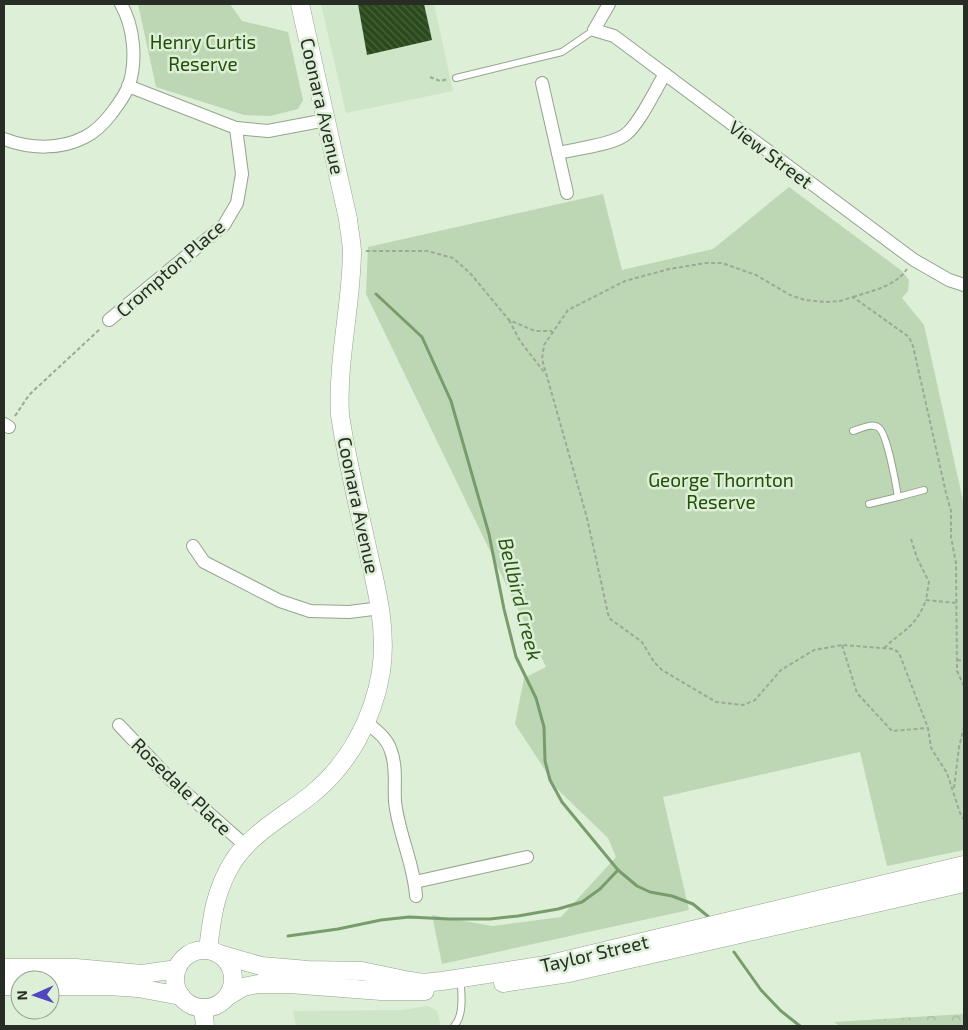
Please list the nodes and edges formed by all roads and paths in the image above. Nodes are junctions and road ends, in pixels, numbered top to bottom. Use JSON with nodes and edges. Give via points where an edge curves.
{"nodes":[{"id":1,"x":121,"y":4,"type":"edge"},
{"id":2,"x":300,"y":4,"type":"edge"},
{"id":3,"x":609,"y":4,"type":"edge"},
{"id":4,"x":594,"y":30,"type":"junction"},
{"id":5,"x":665,"y":74,"type":"junction"},
{"id":6,"x":430,"y":77,"type":"dead end"},
{"id":7,"x":456,"y":78,"type":"joint"},
{"id":8,"x":542,"y":83,"type":"dead end"},
{"id":9,"x":128,"y":86,"type":"junction"},
{"id":10,"x":326,"y":120,"type":"junction"},
{"id":11,"x":236,"y":128,"type":"junction"},
{"id":12,"x":4,"y":138,"type":"edge"},
{"id":13,"x":558,"y":153,"type":"junction"},
{"id":14,"x":567,"y":193,"type":"dead end"},
{"id":15,"x":352,"y":251,"type":"junction"},
{"id":16,"x":914,"y":260,"type":"junction"},
{"id":17,"x":964,"y":285,"type":"edge"},
{"id":18,"x":854,"y":297,"type":"junction"},
{"id":19,"x":109,"y":320,"type":"joint"},
{"id":20,"x":509,"y":320,"type":"junction"},
{"id":21,"x":552,"y":331,"type":"junction"},
{"id":22,"x":545,"y":373,"type":"junction"},
{"id":23,"x":6,"y":425,"type":"edge"},
{"id":24,"x":853,"y":431,"type":"dead end"},
{"id":25,"x":924,"y":490,"type":"dead end"},
{"id":26,"x":898,"y":496,"type":"junction"},
{"id":27,"x":870,"y":504,"type":"dead end"},
{"id":28,"x":911,"y":539,"type":"dead end"},
{"id":29,"x":193,"y":546,"type":"dead end"},
{"id":30,"x":926,"y":600,"type":"junction"},
{"id":31,"x":956,"y":604,"type":"junction"},
{"id":32,"x":381,"y":608,"type":"junction"},
{"id":33,"x":842,"y":645,"type":"junction"},
{"id":34,"x":884,"y":648,"type":"junction"},
{"id":35,"x":957,"y":660,"type":"junction"},
{"id":36,"x":964,"y":661,"type":"edge"},
{"id":37,"x":964,"y":686,"type":"edge"},
{"id":38,"x":366,"y":722,"type":"junction"},
{"id":39,"x":119,"y":725,"type":"dead end"},
{"id":40,"x":964,"y":727,"type":"edge"},
{"id":41,"x":928,"y":728,"type":"junction"},
{"id":42,"x":954,"y":790,"type":"junction"},
{"id":43,"x":964,"y":820,"type":"edge"},
{"id":44,"x":246,"y":846,"type":"junction"},
{"id":45,"x":526,"y":857,"type":"dead end"},
{"id":46,"x":964,"y":865,"type":"edge"},
{"id":47,"x":415,"y":882,"type":"junction"},
{"id":48,"x":964,"y":883,"type":"edge"},
{"id":49,"x":416,"y":896,"type":"dead end"},
{"id":50,"x":214,"y":952,"type":"junction"},
{"id":51,"x":4,"y":968,"type":"edge"},
{"id":52,"x":177,"y":969,"type":"junction"},
{"id":53,"x":60,"y":986,"type":"edge"},
{"id":54,"x":461,"y":988,"type":"junction"},
{"id":55,"x":180,"y":996,"type":"junction"},
{"id":56,"x":228,"y":996,"type":"junction"},
{"id":57,"x":203,"y":1008,"type":"junction"},
{"id":58,"x":205,"y":1026,"type":"edge"},
{"id":59,"x":454,"y":1026,"type":"edge"}],
"edges":[{"from":1,"to":9,"type":"street","via":[[132,43]]},
{"from":2,"to":10,"type":"street","name":"Coonara Avenue"},
{"from":3,"to":4,"type":"street"},
{"from":4,"to":5,"type":"street","name":"View Street","via":[[614,36]]},
{"from":4,"to":7,"type":"lane","via":[[562,52]]},
{"from":5,"to":13,"type":"street","via":[[634,126],[623,136]]},
{"from":5,"to":16,"type":"street","name":"View Street"},
{"from":6,"to":7,"type":"path","via":[[440,81]]},
{"from":8,"to":13,"type":"street"},
{"from":9,"to":11,"type":"street"},
{"from":9,"to":12,"type":"street","via":[[104,123],[86,137],[63,145],[37,147]]},
{"from":10,"to":11,"type":"street","via":[[268,131]]},
{"from":10,"to":15,"type":"street","name":"Coonara Avenue"},
{"from":11,"to":19,"type":"street","name":"Crompton Place","via":[[242,174],[237,203],[224,225]]},
{"from":13,"to":14,"type":"street"},
{"from":15,"to":20,"type":"path","via":[[427,251],[453,258],[470,272]]},
{"from":15,"to":32,"type":"street","name":"Coonara Avenue","via":[[339,392],[340,415]]},
{"from":16,"to":17,"type":"street","name":"View Street"},
{"from":16,"to":18,"type":"path","via":[[900,278],[888,286]]},
{"from":18,"to":21,"type":"path","via":[[833,301],[805,300],[756,275],[722,263],[706,263],[624,281],[568,310]]},
{"from":18,"to":31,"type":"path","via":[[909,337],[913,346],[951,511]]},
{"from":19,"to":23,"type":"path","via":[[29,395]]},
{"from":20,"to":21,"type":"path","via":[[535,331]]},
{"from":20,"to":22,"type":"path","via":[[520,342]]},
{"from":21,"to":22,"type":"path","via":[[544,345]]},
{"from":22,"to":33,"type":"path","via":[[587,518],[609,618],[642,642],[662,670],[716,702],[742,705],[755,700],[781,670],[814,650]]},
{"from":24,"to":26,"type":"lane","via":[[872,425],[884,434]]},
{"from":25,"to":26,"type":"lane"},
{"from":26,"to":27,"type":"lane"},
{"from":28,"to":30,"type":"path","via":[[929,582]]},
{"from":29,"to":32,"type":"street","via":[[204,562],[280,601],[310,611],[349,612]]},
{"from":30,"to":31,"type":"path"},
{"from":30,"to":34,"type":"path","via":[[909,628]]},
{"from":31,"to":35,"type":"path"},
{"from":32,"to":38,"type":"street","name":"Coonara Avenue","via":[[381,671]]},
{"from":33,"to":34,"type":"path"},
{"from":33,"to":41,"type":"path","via":[[857,693],[892,731]]},
{"from":34,"to":41,"type":"path","via":[[894,649],[899,654]]},
{"from":35,"to":36,"type":"path"},
{"from":35,"to":37,"type":"path","via":[[957,671]]},
{"from":38,"to":44,"type":"street","name":"Coonara Avenue","via":[[354,746],[328,779]]},
{"from":38,"to":47,"type":"street","via":[[380,732],[394,760],[395,803]]},
{"from":39,"to":44,"type":"street","name":"Rosedale Place","via":[[170,779]]},
{"from":40,"to":42,"type":"path"},
{"from":41,"to":42,"type":"path","via":[[931,748],[948,773]]},
{"from":42,"to":43,"type":"path"},
{"from":44,"to":50,"type":"street","name":"Coonara Avenue","via":[[218,890],[212,918]]},
{"from":45,"to":47,"type":"street"},
{"from":46,"to":50,"type":"street","name":"Taylor Street","via":[[546,965],[442,981],[410,981],[362,971],[261,966]]},
{"from":47,"to":49,"type":"street"},
{"from":48,"to":54,"type":"street","name":"Taylor Street","via":[[569,973]]},
{"from":50,"to":52,"type":"street","via":[[198,950],[189,954]]},
{"from":50,"to":56,"type":"street","via":[[226,960],[231,969],[233,978]]},
{"from":51,"to":52,"type":"street","via":[[76,968],[142,974]]},
{"from":52,"to":55,"type":"street","via":[[176,988]]},
{"from":53,"to":55,"type":"street","via":[[138,988]]},
{"from":54,"to":56,"type":"street","name":"Taylor Street","via":[[412,992],[258,984]]},
{"from":54,"to":59,"type":"lane","via":[[462,1002]]},
{"from":55,"to":57,"type":"street"},
{"from":56,"to":57,"type":"street"},
{"from":57,"to":58,"type":"street"}]}
